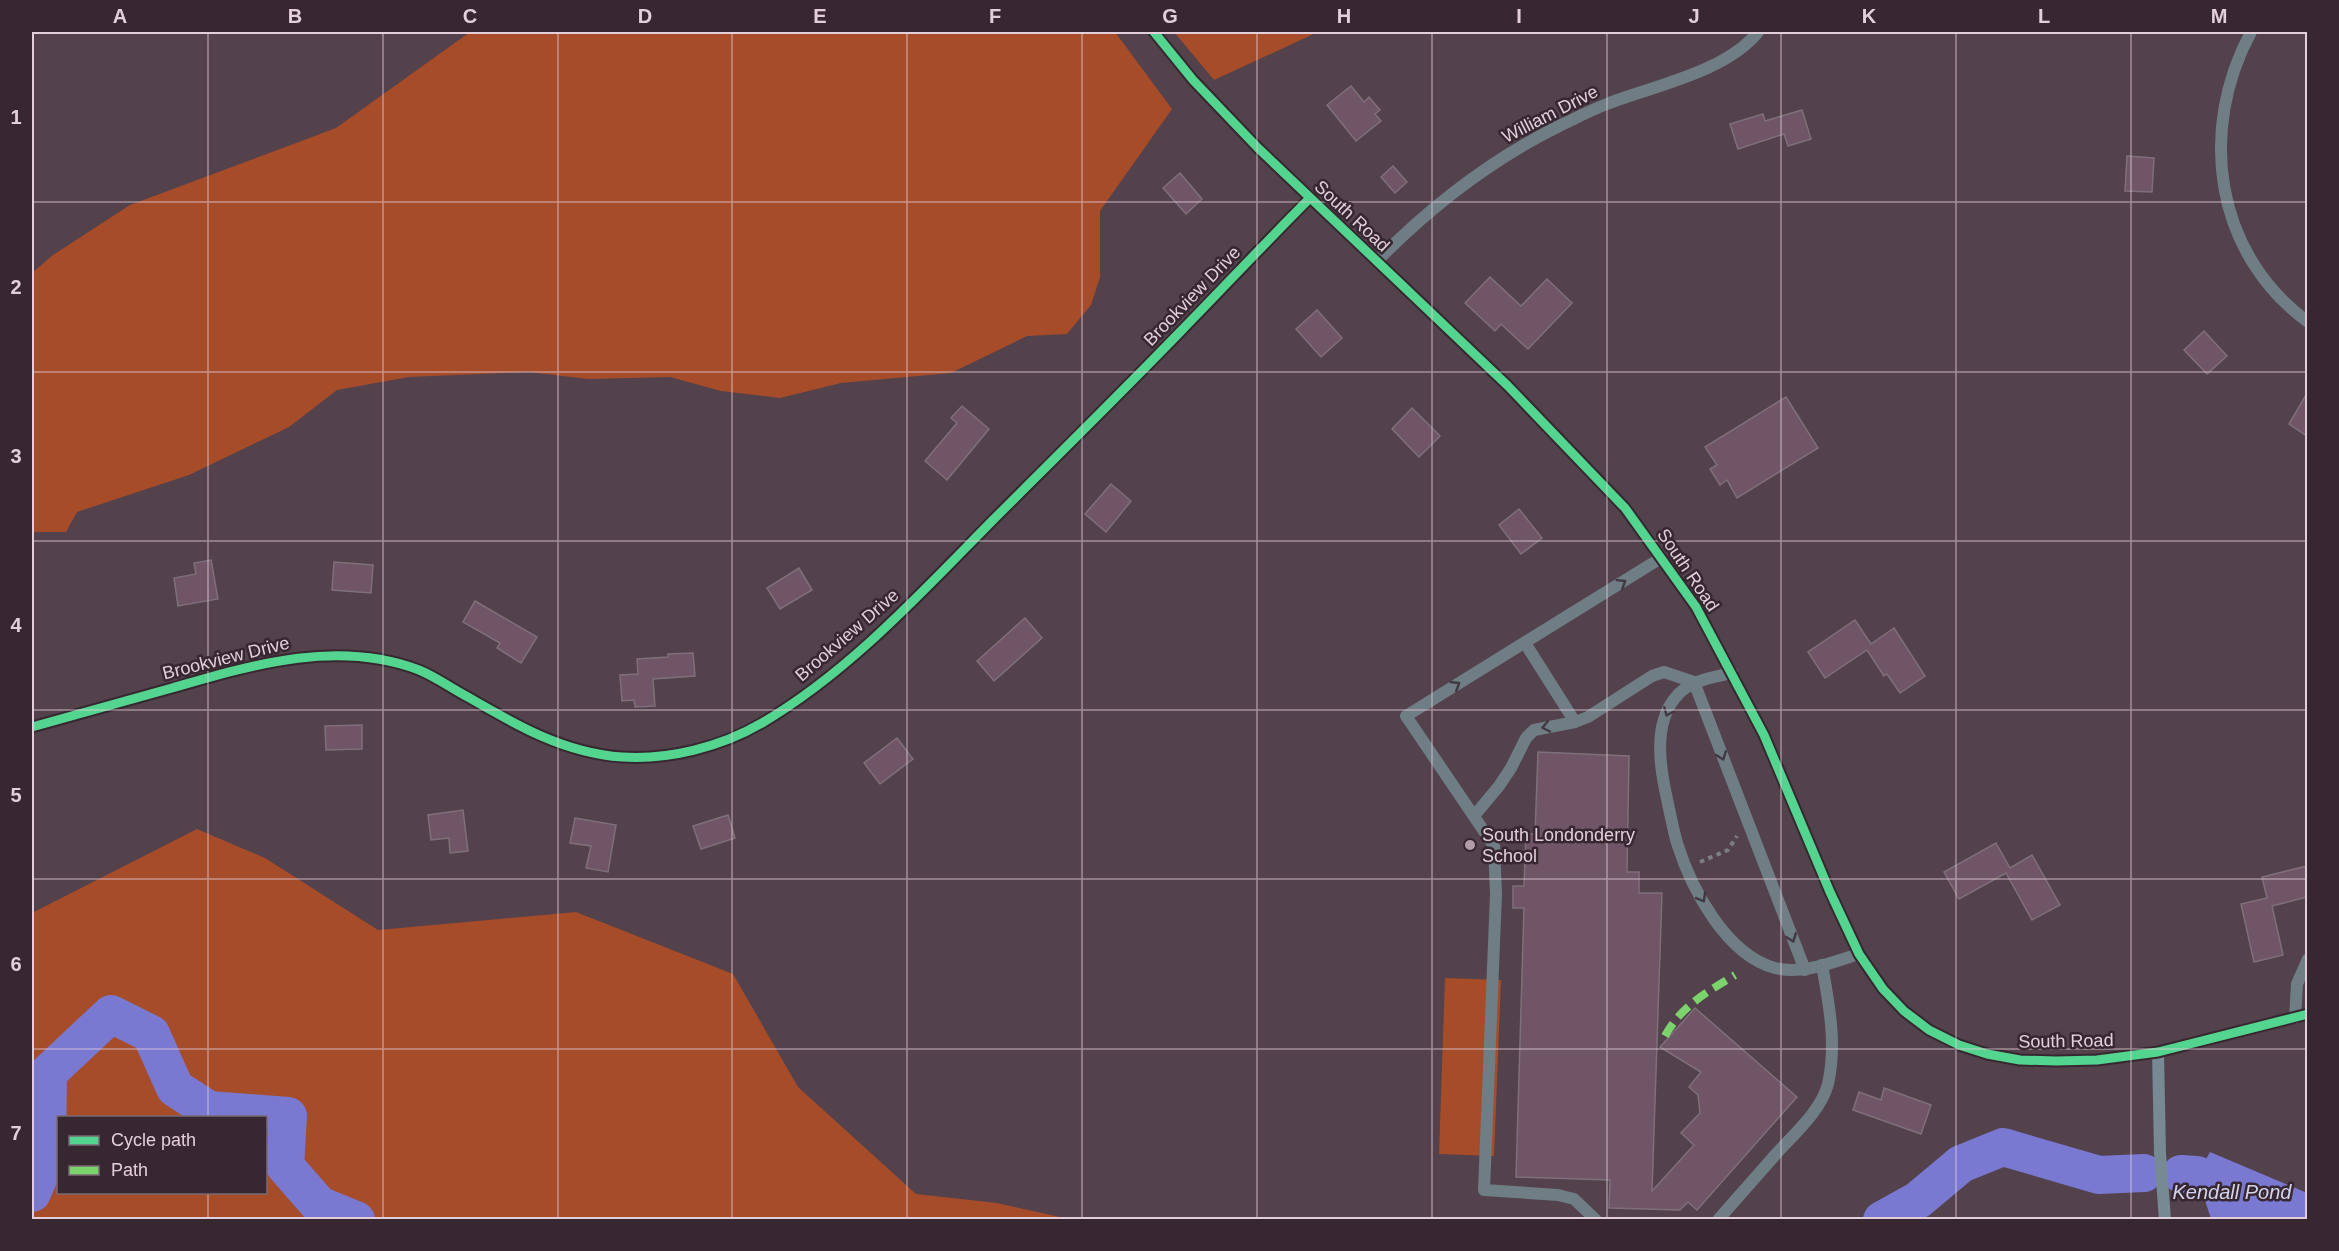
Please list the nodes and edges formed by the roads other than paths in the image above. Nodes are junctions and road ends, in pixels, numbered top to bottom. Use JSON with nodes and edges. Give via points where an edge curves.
{"nodes":[{"id":1,"x":1154,"y":32,"type":"edge"},
{"id":2,"x":1758,"y":32,"type":"edge"},
{"id":3,"x":2251,"y":32,"type":"edge"},
{"id":4,"x":1309,"y":199,"type":"junction"},
{"id":5,"x":1377,"y":261,"type":"junction"},
{"id":6,"x":2307,"y":322,"type":"edge"},
{"id":7,"x":1661,"y":558,"type":"junction"},
{"id":8,"x":1525,"y":643,"type":"junction"},
{"id":9,"x":1732,"y":673,"type":"junction"},
{"id":10,"x":1694,"y":682,"type":"junction"},
{"id":11,"x":1575,"y":722,"type":"junction"},
{"id":12,"x":32,"y":727,"type":"edge"},
{"id":13,"x":1474,"y":816,"type":"junction"},
{"id":14,"x":1859,"y":954,"type":"junction"},
{"id":15,"x":2307,"y":959,"type":"edge"},
{"id":16,"x":1822,"y":964,"type":"junction"},
{"id":17,"x":1805,"y":970,"type":"junction"},
{"id":18,"x":2307,"y":1014,"type":"edge"},
{"id":19,"x":2295,"y":1018,"type":"junction"},
{"id":20,"x":2158,"y":1052,"type":"junction"},
{"id":21,"x":1596,"y":1220,"type":"edge"},
{"id":22,"x":1718,"y":1220,"type":"edge"},
{"id":23,"x":2165,"y":1220,"type":"edge"}],
"edges":[{"from":1,"to":4,"type":"street","name":"South Road","via":[[1193,80]]},
{"from":2,"to":5,"type":"street","name":"William Drive","via":[[1707,69],[1605,105],[1518,148],[1460,187],[1407,230]]},
{"from":3,"to":6,"type":"street","via":[[2232,72],[2222,120],[2225,193],[2253,262],[2283,300]]},
{"from":4,"to":5,"type":"street","name":"South Road"},
{"from":4,"to":12,"type":"street","name":"Brookview Drive","via":[[876,635],[822,682],[740,734],[670,755],[622,757],[575,749],[529,732],[424,672],[354,656],[306,656],[258,664]]},
{"from":5,"to":7,"type":"street","name":"South Road","via":[[1508,386],[1625,508]]},
{"from":8,"to":7,"type":"street","one_way":true},
{"from":7,"to":9,"type":"street","name":"South Road","via":[[1696,607]]},
{"from":8,"to":11,"type":"street"},
{"from":13,"to":8,"type":"street","one_way":true,"via":[[1406,716]]},
{"from":9,"to":10,"type":"street"},
{"from":9,"to":14,"type":"street","name":"South Road","via":[[1785,781]]},
{"from":10,"to":11,"type":"street","via":[[1664,672],[1658,674]]},
{"from":10,"to":17,"type":"street","one_way":true},
{"from":10,"to":17,"type":"street","one_way":true,"via":[[1675,698],[1661,734],[1664,783],[1686,867],[1713,916],[1751,957],[1774,968]]},
{"from":11,"to":13,"type":"street","one_way":true,"via":[[1534,730],[1499,786]]},
{"from":13,"to":21,"type":"street","via":[[1494,846],[1496,882],[1484,1190],[1574,1198]]},
{"from":14,"to":16,"type":"street"},
{"from":14,"to":20,"type":"street","name":"South Road","via":[[1904,1011],[1929,1030],[1959,1045],[2020,1060],[2097,1060]]},
{"from":15,"to":19,"type":"street","via":[[2297,984]]},
{"from":16,"to":17,"type":"street"},
{"from":16,"to":22,"type":"street","via":[[1831,1017],[1831,1062],[1821,1101]]},
{"from":18,"to":19,"type":"street","name":"South Road"},
{"from":19,"to":20,"type":"street","name":"South Road"},
{"from":20,"to":23,"type":"street"}]}
